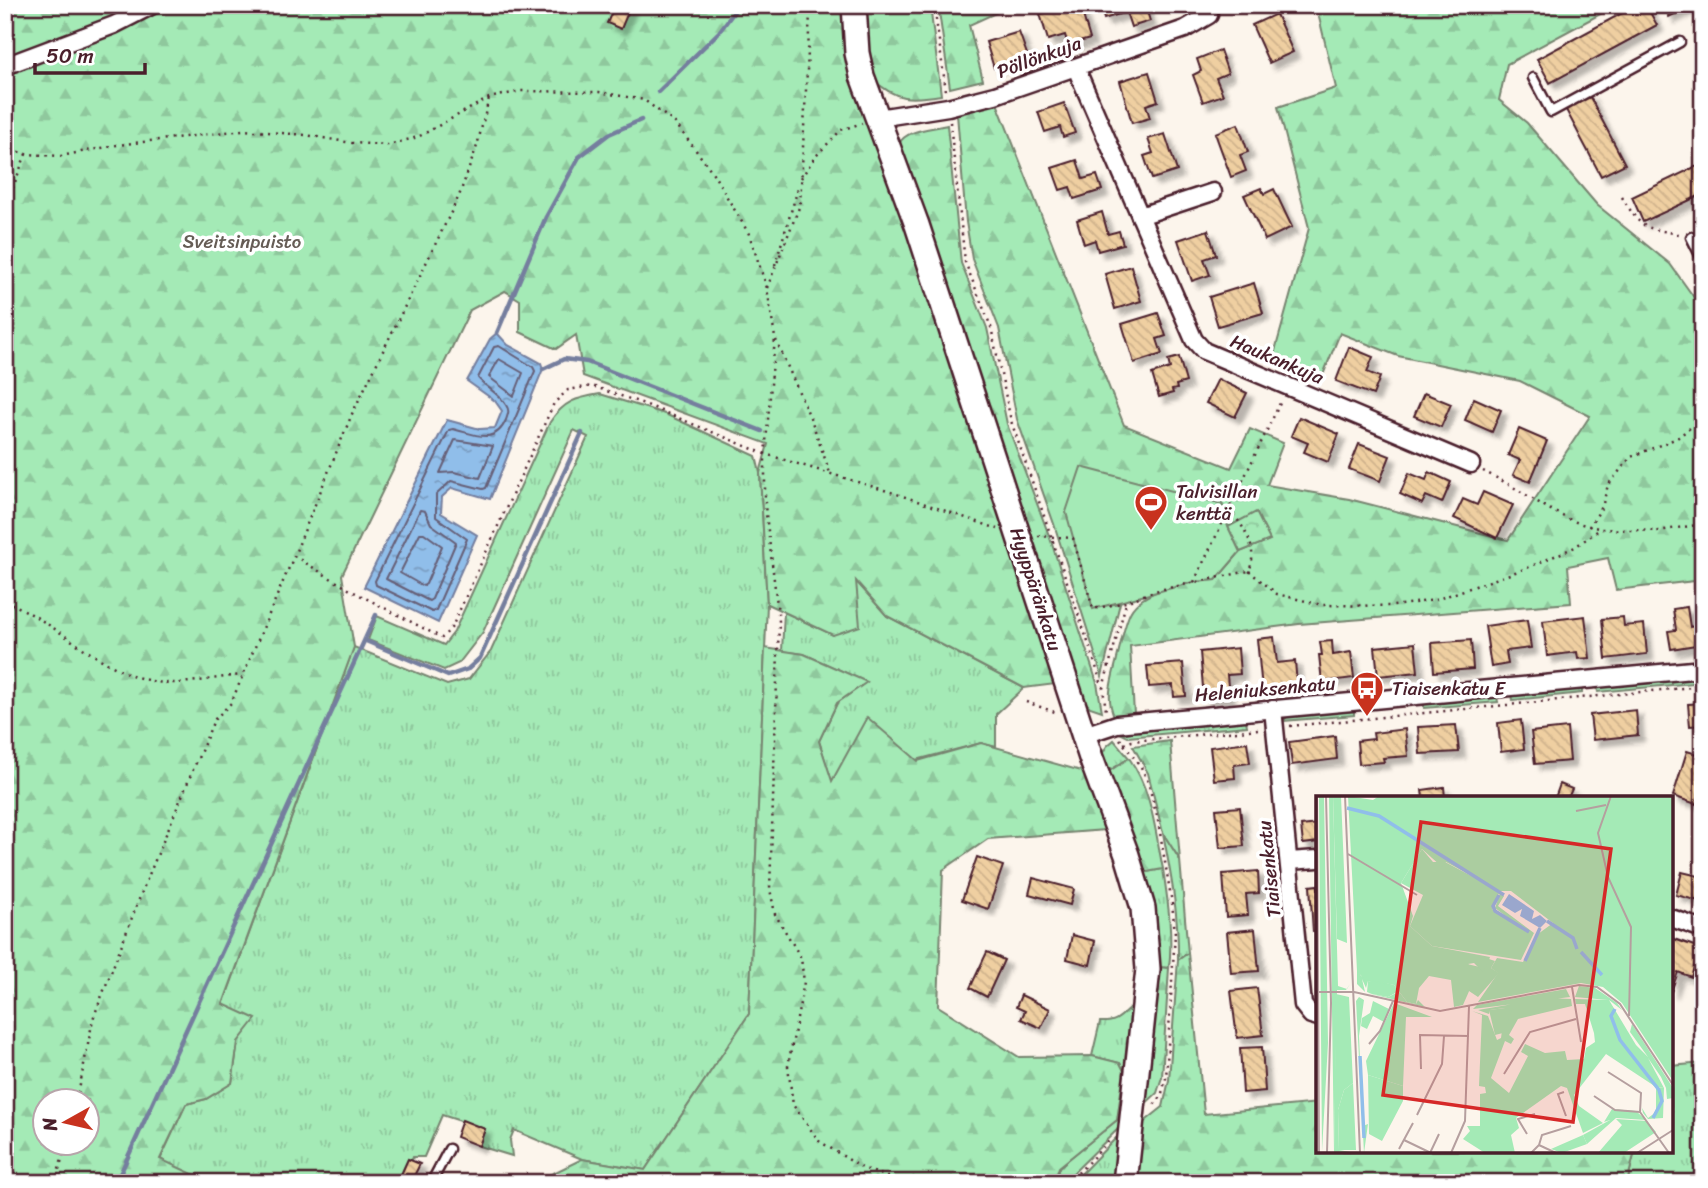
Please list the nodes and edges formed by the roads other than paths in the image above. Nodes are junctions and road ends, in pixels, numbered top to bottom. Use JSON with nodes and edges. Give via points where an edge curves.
{"nodes":[{"id":1,"x":153,"y":5,"type":"edge"},
{"id":2,"x":854,"y":5,"type":"edge"},
{"id":3,"x":1209,"y":15,"type":"dead end"},
{"id":4,"x":1680,"y":42,"type":"dead end"},
{"id":5,"x":5,"y":66,"type":"edge"},
{"id":6,"x":1076,"y":68,"type":"junction"},
{"id":7,"x":1533,"y":78,"type":"dead end"},
{"id":8,"x":878,"y":118,"type":"junction"},
{"id":9,"x":1213,"y":192,"type":"dead end"},
{"id":10,"x":1140,"y":216,"type":"junction"},
{"id":11,"x":1691,"y":237,"type":"road end"},
{"id":12,"x":1703,"y":261,"type":"edge"},
{"id":13,"x":1471,"y":464,"type":"road end"},
{"id":14,"x":1703,"y":669,"type":"edge"},
{"id":15,"x":1273,"y":709,"type":"junction"},
{"id":16,"x":1084,"y":735,"type":"junction"},
{"id":17,"x":1316,"y":859,"type":"edge"},
{"id":18,"x":1289,"y":861,"type":"junction"},
{"id":19,"x":1673,"y":919,"type":"edge"},
{"id":20,"x":1703,"y":929,"type":"edge"},
{"id":21,"x":1316,"y":1016,"type":"edge"},
{"id":22,"x":449,"y":1149,"type":"dead end"},
{"id":23,"x":431,"y":1183,"type":"edge"},
{"id":24,"x":1125,"y":1183,"type":"edge"}],
"edges":[{"from":1,"to":5,"type":"street","via":[[114,25]]},
{"from":2,"to":8,"type":"street","name":"Hyyppäränkatu","via":[[857,53]]},
{"from":3,"to":6,"type":"street","name":"Pöllönkuja","via":[[1185,29]]},
{"from":4,"to":7,"type":"lane","via":[[1550,112]]},
{"from":6,"to":8,"type":"street","name":"Pöllönkuja","via":[[948,107]]},
{"from":6,"to":10,"type":"street","name":"Haukankuja"},
{"from":8,"to":16,"type":"street","name":"Hyyppäränkatu"},
{"from":9,"to":10,"type":"street"},
{"from":10,"to":13,"type":"street","name":"Haukankuja","via":[[1194,340],[1204,351]]},
{"from":11,"to":12,"type":"lane"},
{"from":14,"to":15,"type":"street","name":"Heleniuksenkatu"},
{"from":15,"to":16,"type":"street","name":"Heleniuksenkatu","via":[[1112,726]]},
{"from":15,"to":18,"type":"street","name":"Tiaisenkatu"},
{"from":16,"to":24,"type":"street","name":"Hyyppäränkatu","via":[[1135,880],[1147,941],[1148,969]]},
{"from":17,"to":18,"type":"street"},
{"from":18,"to":21,"type":"street","name":"Tiaisenkatu","via":[[1303,1004]]},
{"from":19,"to":20,"type":"street"},
{"from":22,"to":23,"type":"lane"}]}
